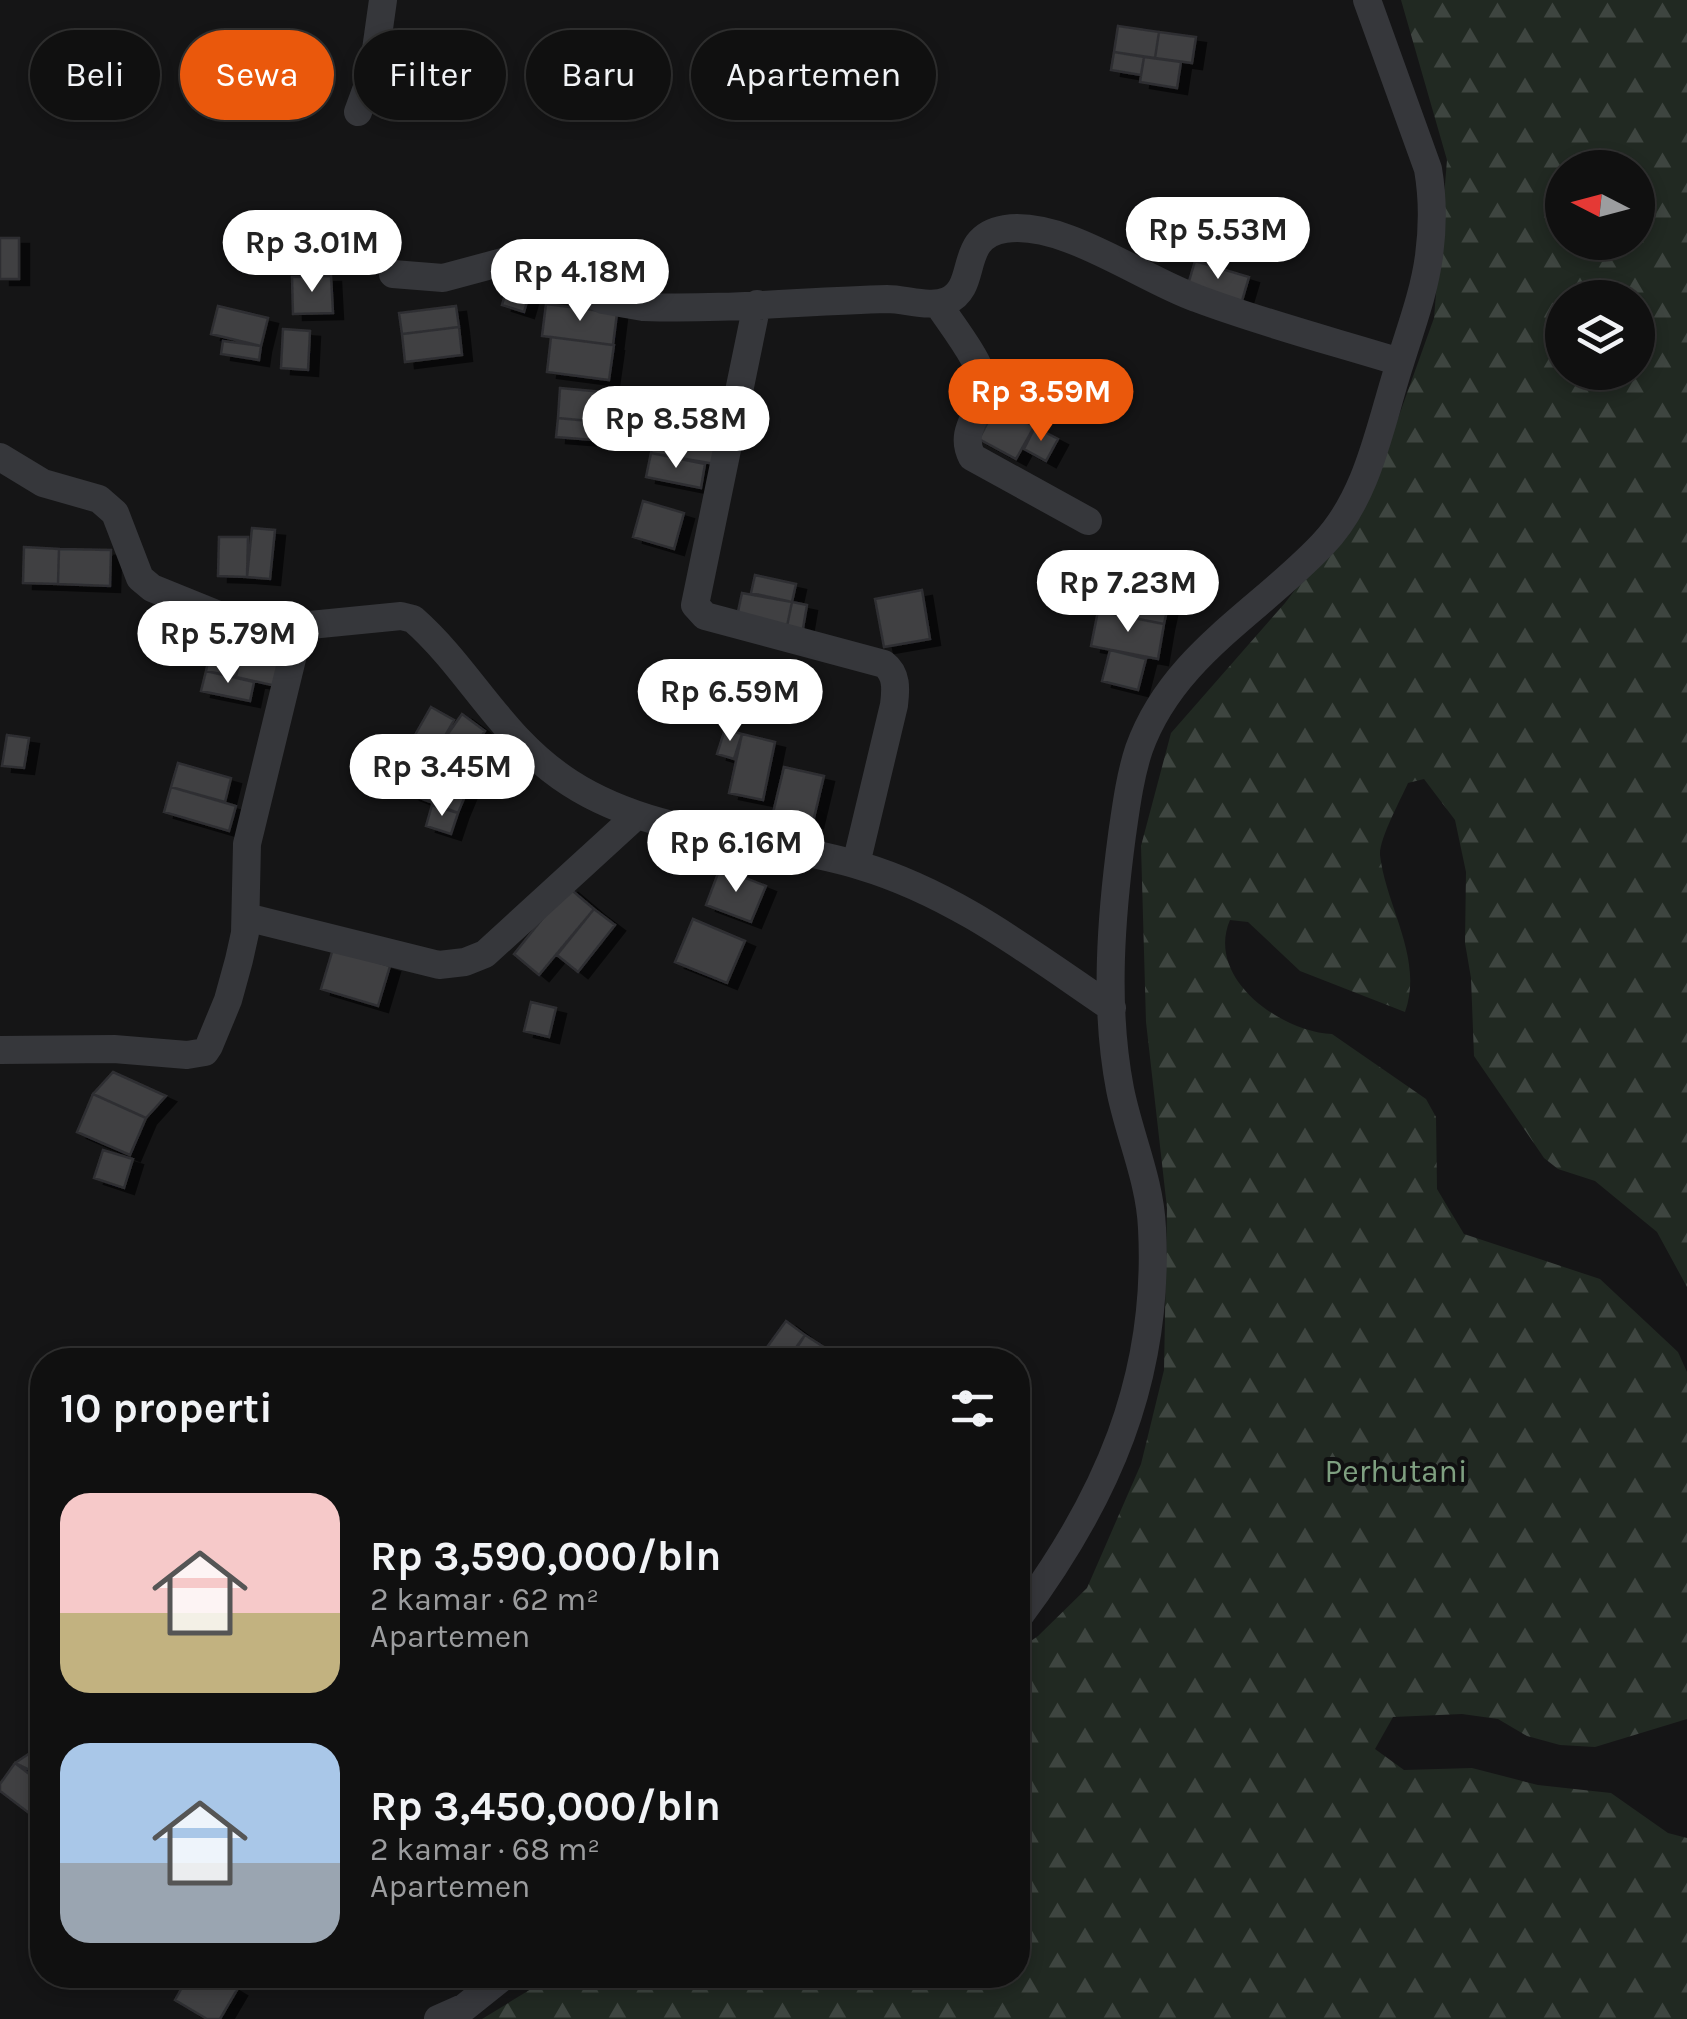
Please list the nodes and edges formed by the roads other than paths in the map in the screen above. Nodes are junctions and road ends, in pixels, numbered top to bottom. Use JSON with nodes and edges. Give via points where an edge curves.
{"nodes":[{"id":1,"x":383,"y":0,"type":"edge"},
{"id":2,"x":1367,"y":0,"type":"edge"},
{"id":3,"x":379,"y":30,"type":"edge"},
{"id":4,"x":393,"y":274,"type":"dead end"},
{"id":5,"x":758,"y":304,"type":"junction"},
{"id":6,"x":938,"y":304,"type":"junction"},
{"id":7,"x":1400,"y":362,"type":"junction"},
{"id":8,"x":0,"y":458,"type":"edge"},
{"id":9,"x":1088,"y":522,"type":"dead end"},
{"id":10,"x":300,"y":626,"type":"junction"},
{"id":11,"x":636,"y":815,"type":"junction"},
{"id":12,"x":856,"y":864,"type":"junction"},
{"id":13,"x":246,"y":917,"type":"junction"},
{"id":14,"x":1112,"y":1008,"type":"junction"},
{"id":15,"x":0,"y":1050,"type":"edge"},
{"id":16,"x":1030,"y":1602,"type":"edge"},
{"id":17,"x":474,"y":1988,"type":"edge"},
{"id":18,"x":489,"y":1988,"type":"edge"},
{"id":19,"x":465,"y":2007,"type":"junction"},
{"id":20,"x":438,"y":2019,"type":"edge"}],
"edges":[{"from":1,"to":3,"type":"street"},
{"from":2,"to":7,"type":"street","via":[[1433,197],[1423,290]]},
{"from":4,"to":5,"type":"street","via":[[442,278],[527,260],[622,304]]},
{"from":5,"to":6,"type":"street"},
{"from":5,"to":12,"type":"street","via":[[695,605],[705,616],[892,670],[894,705]]},
{"from":6,"to":7,"type":"street","via":[[960,292],[979,242],[1021,228],[1094,247],[1194,298]]},
{"from":6,"to":9,"type":"street","via":[[983,378],[966,437],[972,456]]},
{"from":7,"to":14,"type":"street","via":[[1342,520],[1307,560],[1185,668],[1158,706],[1127,800]]},
{"from":8,"to":10,"type":"street","via":[[43,482],[107,504],[140,578],[152,588],[226,618]]},
{"from":10,"to":11,"type":"street","via":[[413,619],[532,754],[569,782]]},
{"from":10,"to":13,"type":"street","via":[[248,844]]},
{"from":11,"to":12,"type":"street"},
{"from":11,"to":13,"type":"street","via":[[484,954],[465,962],[440,965]]},
{"from":12,"to":14,"type":"street","via":[[945,899]]},
{"from":13,"to":15,"type":"street","via":[[228,1000],[205,1052]]},
{"from":14,"to":16,"type":"street","via":[[1119,1084],[1152,1226],[1142,1358],[1110,1467]]},
{"from":17,"to":19,"type":"street"},
{"from":18,"to":19,"type":"street"},
{"from":19,"to":20,"type":"street"}]}
